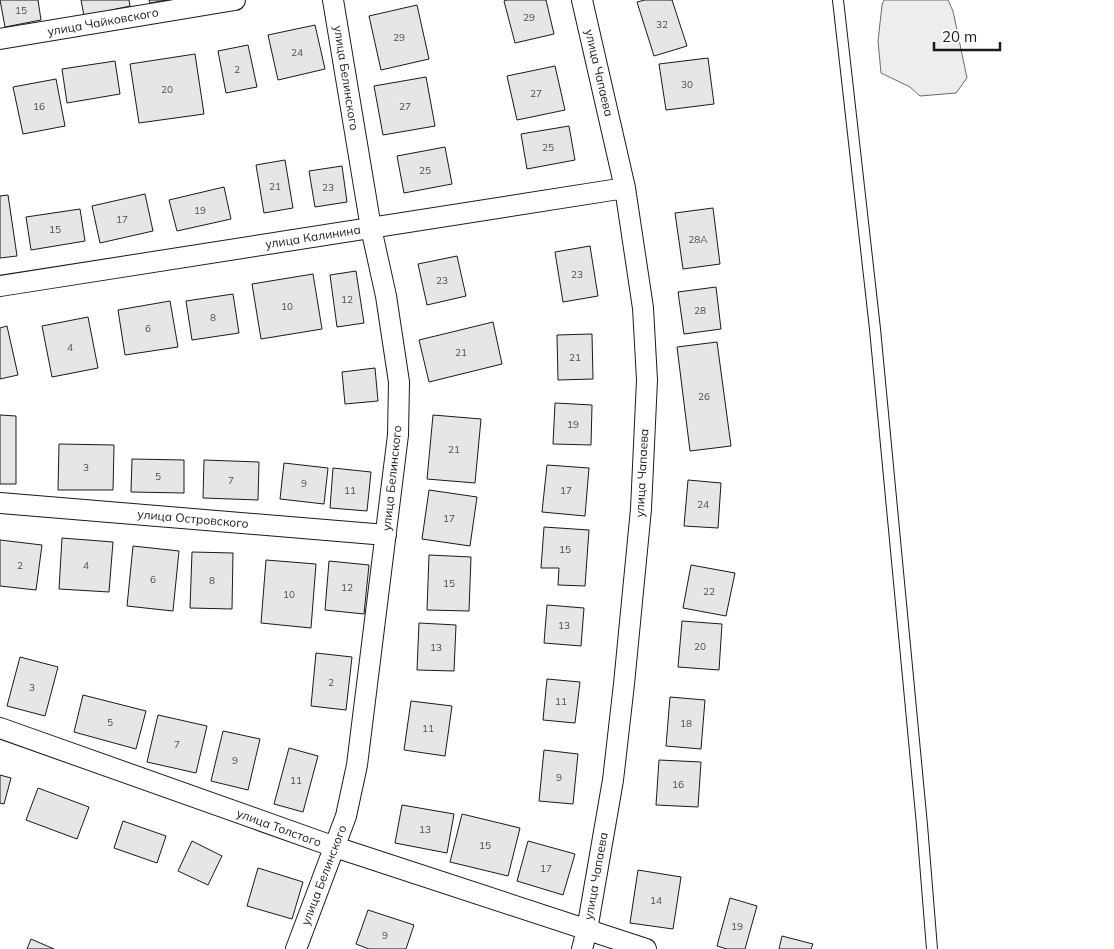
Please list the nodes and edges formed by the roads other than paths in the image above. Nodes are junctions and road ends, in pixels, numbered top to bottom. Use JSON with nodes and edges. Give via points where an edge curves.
{"nodes":[{"id":1,"x":235,"y":0,"type":"edge"},
{"id":2,"x":334,"y":0,"type":"edge"},
{"id":3,"x":582,"y":0,"type":"edge"},
{"id":4,"x":838,"y":0,"type":"edge"},
{"id":5,"x":0,"y":39,"type":"edge"},
{"id":6,"x":625,"y":188,"type":"junction"},
{"id":7,"x":371,"y":228,"type":"junction"},
{"id":8,"x":0,"y":286,"type":"edge"},
{"id":9,"x":0,"y":502,"type":"edge"},
{"id":10,"x":386,"y":535,"type":"junction"},
{"id":11,"x":0,"y":728,"type":"edge"},
{"id":12,"x":335,"y":847,"type":"junction"},
{"id":13,"x":587,"y":930,"type":"junction"},
{"id":14,"x":296,"y":949,"type":"edge"},
{"id":15,"x":582,"y":949,"type":"edge"},
{"id":16,"x":646,"y":949,"type":"edge"},
{"id":17,"x":932,"y":949,"type":"edge"}],
"edges":[{"from":1,"to":5,"type":"street","name":"улица Чайковского"},
{"from":2,"to":7,"type":"street","name":"улица Белинского"},
{"from":3,"to":6,"type":"street","name":"улица Чапаева"},
{"from":4,"to":17,"type":"lane","via":[[876,338]]},
{"from":6,"to":7,"type":"street","name":"улица Калинина"},
{"from":6,"to":13,"type":"street","name":"улица Чапаева","via":[[643,308],[647,380],[641,509],[613,780]]},
{"from":7,"to":8,"type":"street","name":"улица Калинина"},
{"from":7,"to":10,"type":"street","name":"улица Белинского","via":[[386,296],[399,382],[398,435]]},
{"from":9,"to":10,"type":"street","name":"улица Островского"},
{"from":10,"to":12,"type":"street","name":"улица Белинского","via":[[357,765],[346,816]]},
{"from":11,"to":12,"type":"street","name":"улица Толстого"},
{"from":12,"to":13,"type":"street","name":"улица Толстого"},
{"from":12,"to":14,"type":"street","name":"улица Белинского"},
{"from":13,"to":15,"type":"street","name":"улица Чапаева"},
{"from":13,"to":16,"type":"street","name":"улица Толстого"}]}
